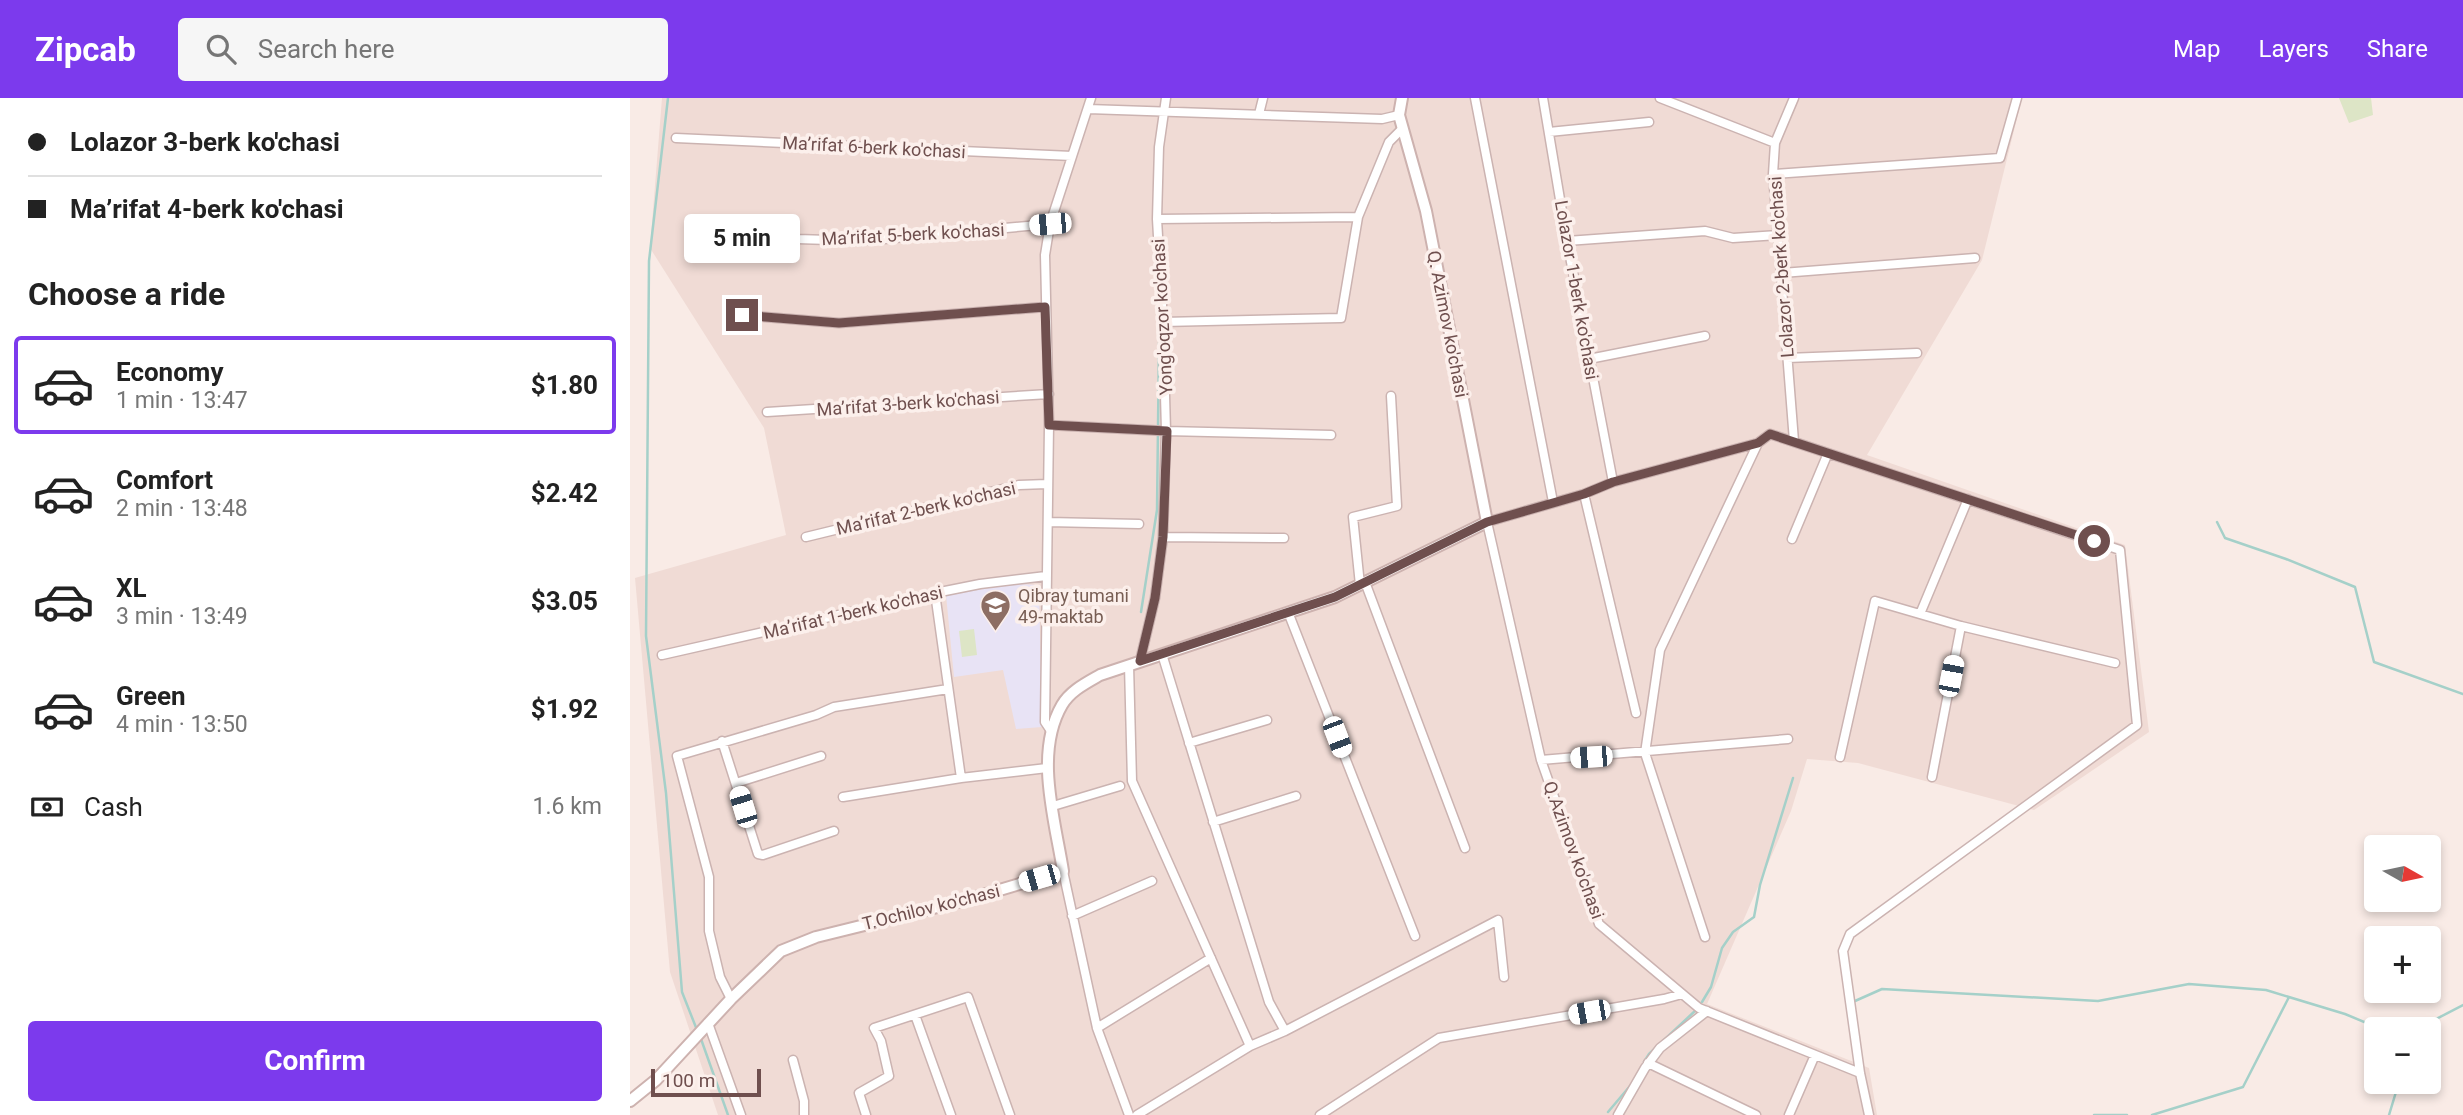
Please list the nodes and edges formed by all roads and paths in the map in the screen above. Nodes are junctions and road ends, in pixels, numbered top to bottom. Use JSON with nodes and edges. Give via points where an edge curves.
{"nodes":[{"id":1,"x":1091,"y":98,"type":"edge"},
{"id":2,"x":1166,"y":98,"type":"edge"},
{"id":3,"x":1263,"y":98,"type":"edge"},
{"id":4,"x":1402,"y":98,"type":"edge"},
{"id":5,"x":1475,"y":98,"type":"edge"},
{"id":6,"x":1544,"y":98,"type":"edge"},
{"id":7,"x":1660,"y":98,"type":"edge"},
{"id":8,"x":1794,"y":98,"type":"edge"},
{"id":9,"x":2017,"y":98,"type":"edge"},
{"id":10,"x":1088,"y":109,"type":"junction"},
{"id":11,"x":1163,"y":111,"type":"junction"},
{"id":12,"x":1259,"y":114,"type":"junction"},
{"id":13,"x":1399,"y":116,"type":"junction"},
{"id":14,"x":1649,"y":122,"type":"dead end"},
{"id":15,"x":1403,"y":128,"type":"junction"},
{"id":16,"x":1549,"y":132,"type":"junction"},
{"id":17,"x":676,"y":138,"type":"dead end"},
{"id":18,"x":1775,"y":143,"type":"junction"},
{"id":19,"x":1072,"y":156,"type":"junction"},
{"id":20,"x":1773,"y":174,"type":"junction"},
{"id":21,"x":1358,"y":217,"type":"junction"},
{"id":22,"x":1157,"y":219,"type":"junction"},
{"id":23,"x":1050,"y":224,"type":"junction"},
{"id":24,"x":692,"y":225,"type":"dead end"},
{"id":25,"x":1779,"y":235,"type":"junction"},
{"id":26,"x":1567,"y":242,"type":"junction"},
{"id":27,"x":1975,"y":258,"type":"dead end"},
{"id":28,"x":1782,"y":273,"type":"junction"},
{"id":29,"x":1045,"y":307,"type":"junction"},
{"id":30,"x":742,"y":315,"type":"dead end"},
{"id":31,"x":1163,"y":322,"type":"junction"},
{"id":32,"x":1705,"y":336,"type":"dead end"},
{"id":33,"x":1917,"y":353,"type":"dead end"},
{"id":34,"x":1787,"y":358,"type":"junction"},
{"id":35,"x":1589,"y":359,"type":"junction"},
{"id":36,"x":1049,"y":394,"type":"junction"},
{"id":37,"x":1391,"y":396,"type":"dead end"},
{"id":38,"x":767,"y":412,"type":"dead end"},
{"id":39,"x":1049,"y":425,"type":"junction"},
{"id":40,"x":1167,"y":431,"type":"junction"},
{"id":41,"x":1331,"y":435,"type":"dead end"},
{"id":42,"x":1794,"y":441,"type":"junction"},
{"id":43,"x":1758,"y":443,"type":"junction"},
{"id":44,"x":1828,"y":453,"type":"junction"},
{"id":45,"x":1613,"y":482,"type":"junction"},
{"id":46,"x":1047,"y":484,"type":"junction"},
{"id":47,"x":1584,"y":494,"type":"junction"},
{"id":48,"x":1968,"y":499,"type":"junction"},
{"id":49,"x":1553,"y":502,"type":"junction"},
{"id":50,"x":1048,"y":522,"type":"junction"},
{"id":51,"x":1487,"y":522,"type":"junction"},
{"id":52,"x":1139,"y":524,"type":"dead end"},
{"id":53,"x":806,"y":537,"type":"dead end"},
{"id":54,"x":1163,"y":537,"type":"junction"},
{"id":55,"x":1284,"y":538,"type":"dead end"},
{"id":56,"x":1791,"y":539,"type":"dead end"},
{"id":57,"x":1046,"y":576,"type":"junction"},
{"id":58,"x":1362,"y":584,"type":"junction"},
{"id":59,"x":935,"y":593,"type":"junction"},
{"id":60,"x":1288,"y":612,"type":"junction"},
{"id":61,"x":1920,"y":614,"type":"junction"},
{"id":62,"x":1961,"y":626,"type":"junction"},
{"id":63,"x":1162,"y":654,"type":"junction"},
{"id":64,"x":662,"y":655,"type":"dead end"},
{"id":65,"x":1140,"y":661,"type":"junction"},
{"id":66,"x":2115,"y":663,"type":"dead end"},
{"id":67,"x":1129,"y":665,"type":"junction"},
{"id":68,"x":948,"y":689,"type":"junction"},
{"id":69,"x":1636,"y":713,"type":"dead end"},
{"id":70,"x":1267,"y":720,"type":"dead end"},
{"id":71,"x":1051,"y":731,"type":"junction"},
{"id":72,"x":1788,"y":738,"type":"dead end"},
{"id":73,"x":722,"y":741,"type":"junction"},
{"id":74,"x":1189,"y":743,"type":"junction"},
{"id":75,"x":1645,"y":753,"type":"junction"},
{"id":76,"x":821,"y":756,"type":"dead end"},
{"id":77,"x":1840,"y":757,"type":"dead end"},
{"id":78,"x":1541,"y":760,"type":"junction"},
{"id":79,"x":1047,"y":768,"type":"junction"},
{"id":80,"x":1932,"y":777,"type":"dead end"},
{"id":81,"x":961,"y":778,"type":"junction"},
{"id":82,"x":736,"y":783,"type":"junction"},
{"id":83,"x":1119,"y":786,"type":"dead end"},
{"id":84,"x":1296,"y":796,"type":"dead end"},
{"id":85,"x":843,"y":797,"type":"dead end"},
{"id":86,"x":1053,"y":806,"type":"junction"},
{"id":87,"x":1213,"y":822,"type":"junction"},
{"id":88,"x":834,"y":831,"type":"dead end"},
{"id":89,"x":1465,"y":848,"type":"dead end"},
{"id":90,"x":1063,"y":871,"type":"junction"},
{"id":91,"x":1152,"y":881,"type":"dead end"},
{"id":92,"x":1072,"y":916,"type":"junction"},
{"id":93,"x":1415,"y":936,"type":"dead end"},
{"id":94,"x":1705,"y":937,"type":"dead end"},
{"id":95,"x":1211,"y":958,"type":"junction"},
{"id":96,"x":1504,"y":977,"type":"dead end"},
{"id":97,"x":1682,"y":994,"type":"junction"},
{"id":98,"x":731,"y":999,"type":"junction"},
{"id":99,"x":1707,"y":1011,"type":"junction"},
{"id":100,"x":915,"y":1016,"type":"junction"},
{"id":101,"x":1097,"y":1028,"type":"junction"},
{"id":102,"x":702,"y":1030,"type":"junction"},
{"id":103,"x":1285,"y":1031,"type":"junction"},
{"id":104,"x":1250,"y":1046,"type":"junction"},
{"id":105,"x":1815,"y":1055,"type":"junction"},
{"id":106,"x":793,"y":1060,"type":"dead end"},
{"id":107,"x":1648,"y":1063,"type":"junction"},
{"id":108,"x":1860,"y":1073,"type":"junction"},
{"id":109,"x":630,"y":1101,"type":"edge"},
{"id":110,"x":741,"y":1115,"type":"edge"},
{"id":111,"x":804,"y":1115,"type":"edge"},
{"id":112,"x":866,"y":1115,"type":"edge"},
{"id":113,"x":951,"y":1115,"type":"edge"},
{"id":114,"x":1010,"y":1115,"type":"edge"},
{"id":115,"x":1129,"y":1115,"type":"edge"},
{"id":116,"x":1137,"y":1115,"type":"edge"},
{"id":117,"x":1320,"y":1115,"type":"edge"},
{"id":118,"x":1618,"y":1115,"type":"edge"},
{"id":119,"x":1756,"y":1115,"type":"edge"},
{"id":120,"x":1789,"y":1115,"type":"edge"},
{"id":121,"x":1869,"y":1115,"type":"edge"}],
"edges":[{"from":1,"to":10,"type":"street"},
{"from":2,"to":11,"type":"street","name":"Yong'oqzor ko'chasi"},
{"from":3,"to":12,"type":"street"},
{"from":4,"to":13,"type":"main road"},
{"from":5,"to":49,"type":"street"},
{"from":6,"to":16,"type":"street","name":"Lolazor 1-berk ko'chasi"},
{"from":7,"to":18,"type":"street"},
{"from":8,"to":18,"type":"street","name":"Lolazor 2-berk ko'chasi"},
{"from":9,"to":20,"type":"street","via":[[2000,158]]},
{"from":10,"to":11,"type":"street"},
{"from":10,"to":19,"type":"street"},
{"from":11,"to":12,"type":"street"},
{"from":11,"to":22,"type":"street","name":"Yong'oqzor ko'chasi"},
{"from":12,"to":13,"type":"street"},
{"from":13,"to":15,"type":"main road","name":"Q. Azimov ko'chasi"},
{"from":14,"to":16,"type":"street"},
{"from":15,"to":21,"type":"street","via":[[1389,142]]},
{"from":15,"to":51,"type":"main road","name":"Q. Azimov ko'chasi","via":[[1426,211]]},
{"from":16,"to":26,"type":"street","name":"Lolazor 1-berk ko'chasi"},
{"from":17,"to":19,"type":"street","name":"Ma’rifat 6-berk ko'chasi"},
{"from":18,"to":20,"type":"street","name":"Lolazor 2-berk ko'chasi"},
{"from":19,"to":23,"type":"street"},
{"from":20,"to":25,"type":"street","name":"Lolazor 2-berk ko'chasi"},
{"from":21,"to":22,"type":"street"},
{"from":21,"to":31,"type":"street","via":[[1341,318]]},
{"from":22,"to":31,"type":"street","name":"Yong'oqzor ko'chasi"},
{"from":23,"to":24,"type":"street","name":"Ma’rifat 5-berk ko'chasi","via":[[861,241],[797,239]]},
{"from":23,"to":29,"type":"street"},
{"from":25,"to":26,"type":"street","via":[[1733,238],[1705,230]]},
{"from":25,"to":28,"type":"street","name":"Lolazor 2-berk ko'chasi"},
{"from":26,"to":35,"type":"street","name":"Lolazor 1-berk ko'chasi"},
{"from":27,"to":28,"type":"street"},
{"from":28,"to":34,"type":"street","name":"Lolazor 2-berk ko'chasi"},
{"from":29,"to":30,"type":"street","via":[[839,323]]},
{"from":29,"to":36,"type":"street"},
{"from":31,"to":40,"type":"street","name":"Yong'oqzor ko'chasi"},
{"from":32,"to":35,"type":"street"},
{"from":33,"to":34,"type":"street"},
{"from":34,"to":42,"type":"street","name":"Lolazor 2-berk ko'chasi"},
{"from":35,"to":45,"type":"street","name":"Lolazor 1-berk ko'chasi"},
{"from":36,"to":38,"type":"street","name":"Ma’rifat 3-berk ko'chasi"},
{"from":36,"to":39,"type":"street"},
{"from":37,"to":58,"type":"street","via":[[1397,506],[1353,517]]},
{"from":39,"to":40,"type":"street"},
{"from":39,"to":46,"type":"street"},
{"from":40,"to":41,"type":"street"},
{"from":40,"to":54,"type":"street","name":"Yong'oqzor ko'chasi"},
{"from":42,"to":43,"type":"street","via":[[1770,434]]},
{"from":42,"to":44,"type":"street"},
{"from":43,"to":45,"type":"street"},
{"from":43,"to":75,"type":"street","via":[[1660,649]]},
{"from":44,"to":48,"type":"street"},
{"from":44,"to":56,"type":"street"},
{"from":45,"to":47,"type":"street"},
{"from":46,"to":50,"type":"street"},
{"from":46,"to":53,"type":"street","name":"Ma’rifat 2-berk ko'chasi","via":[[1019,485]]},
{"from":47,"to":49,"type":"street"},
{"from":47,"to":69,"type":"street"},
{"from":48,"to":61,"type":"street"},
{"from":48,"to":108,"type":"street","via":[[2120,550],[2137,726],[1850,934],[1843,951]]},
{"from":49,"to":51,"type":"street"},
{"from":50,"to":52,"type":"street"},
{"from":50,"to":57,"type":"street"},
{"from":51,"to":58,"type":"main road"},
{"from":51,"to":78,"type":"street","name":"Q.Azimov ko'chasi"},
{"from":54,"to":55,"type":"street"},
{"from":54,"to":65,"type":"street","name":"Yong'oqzor ko'chasi"},
{"from":57,"to":59,"type":"street","name":"Ma’rifat 1-berk ko'chasi"},
{"from":57,"to":71,"type":"street","via":[[1045,722]]},
{"from":58,"to":60,"type":"main road"},
{"from":58,"to":89,"type":"street"},
{"from":59,"to":64,"type":"street","name":"Ma’rifat 1-berk ko'chasi"},
{"from":59,"to":68,"type":"street"},
{"from":60,"to":63,"type":"main road"},
{"from":60,"to":93,"type":"street"},
{"from":61,"to":62,"type":"street"},
{"from":61,"to":77,"type":"street","via":[[1875,601]]},
{"from":62,"to":66,"type":"street"},
{"from":62,"to":80,"type":"street"},
{"from":63,"to":65,"type":"main road"},
{"from":63,"to":74,"type":"street"},
{"from":65,"to":67,"type":"main road"},
{"from":67,"to":71,"type":"main road","via":[[1076,690],[1062,704]]},
{"from":67,"to":95,"type":"street","via":[[1132,781]]},
{"from":68,"to":73,"type":"street","via":[[834,707]]},
{"from":68,"to":81,"type":"street"},
{"from":70,"to":74,"type":"street"},
{"from":71,"to":79,"type":"main road"},
{"from":72,"to":75,"type":"street"},
{"from":73,"to":82,"type":"street"},
{"from":73,"to":98,"type":"street","via":[[677,756],[709,877],[709,931]]},
{"from":74,"to":87,"type":"street"},
{"from":75,"to":78,"type":"street"},
{"from":75,"to":94,"type":"street"},
{"from":76,"to":82,"type":"street"},
{"from":78,"to":97,"type":"street","name":"Q.Azimov ko'chasi","via":[[1599,925]]},
{"from":79,"to":81,"type":"street"},
{"from":79,"to":86,"type":"main road"},
{"from":81,"to":85,"type":"street"},
{"from":82,"to":88,"type":"street","via":[[758,854]]},
{"from":83,"to":86,"type":"street"},
{"from":84,"to":87,"type":"street"},
{"from":86,"to":90,"type":"main road"},
{"from":87,"to":103,"type":"street","via":[[1269,1002]]},
{"from":90,"to":92,"type":"street"},
{"from":90,"to":98,"type":"main road","name":"T.Ochilov ko'chasi","via":[[816,937],[781,951]]},
{"from":91,"to":92,"type":"street"},
{"from":92,"to":101,"type":"street"},
{"from":95,"to":101,"type":"street"},
{"from":95,"to":104,"type":"street"},
{"from":96,"to":103,"type":"street","via":[[1498,920]]},
{"from":97,"to":99,"type":"street","name":"Q.Azimov ko'chasi"},
{"from":97,"to":117,"type":"street","via":[[1439,1038]]},
{"from":98,"to":102,"type":"main road","name":"T.Ochilov ko'chasi"},
{"from":99,"to":105,"type":"street","name":"Q.Azimov ko'chasi"},
{"from":99,"to":107,"type":"street"},
{"from":100,"to":112,"type":"street","via":[[874,1028],[889,1076],[859,1093]]},
{"from":100,"to":113,"type":"street"},
{"from":100,"to":114,"type":"street","via":[[968,997]]},
{"from":101,"to":115,"type":"street"},
{"from":102,"to":109,"type":"main road","name":"T.Ochilov ko'chasi"},
{"from":102,"to":110,"type":"street"},
{"from":103,"to":104,"type":"street"},
{"from":104,"to":116,"type":"street"},
{"from":105,"to":108,"type":"street","name":"Q.Azimov ko'chasi"},
{"from":105,"to":120,"type":"street"},
{"from":106,"to":111,"type":"street"},
{"from":107,"to":118,"type":"street"},
{"from":107,"to":119,"type":"street"},
{"from":108,"to":121,"type":"street"}]}
